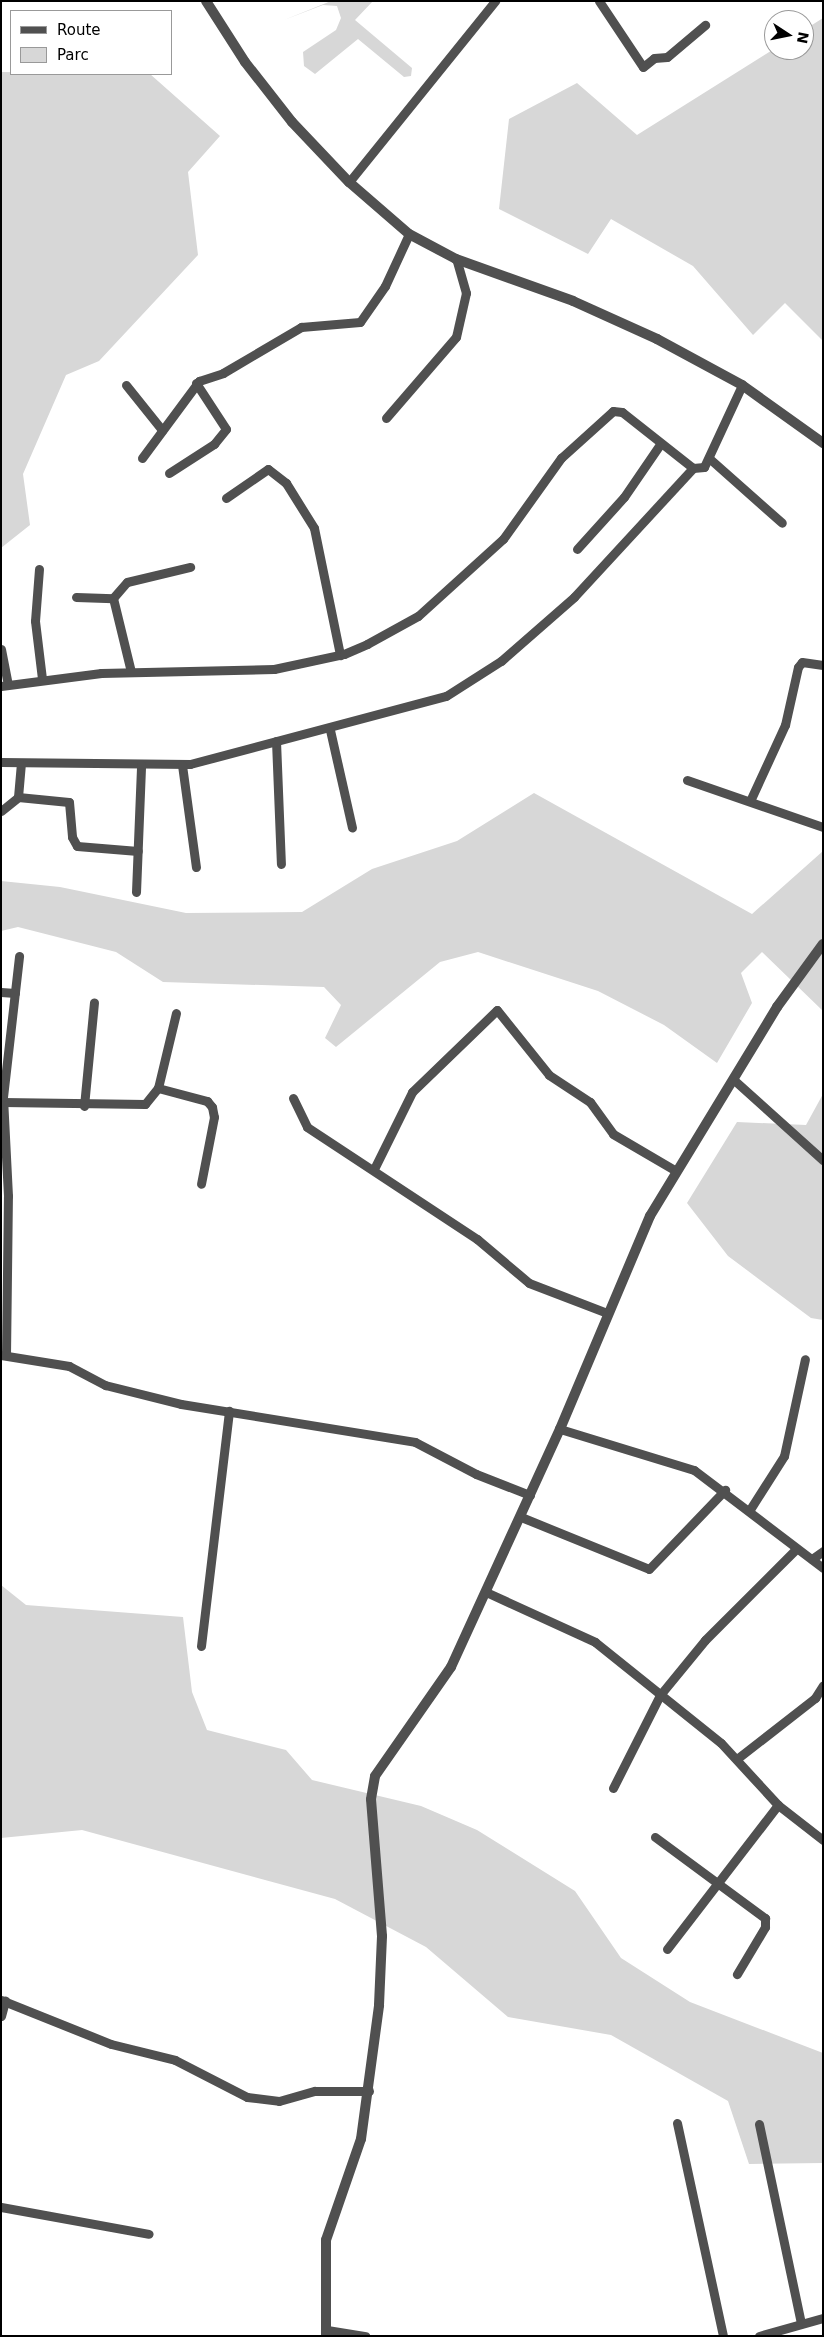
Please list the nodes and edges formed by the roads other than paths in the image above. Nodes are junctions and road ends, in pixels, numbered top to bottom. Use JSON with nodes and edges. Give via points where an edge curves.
{"nodes":[{"id":1,"x":206,"y":1,"type":"edge"},
{"id":2,"x":495,"y":1,"type":"edge"},
{"id":3,"x":599,"y":1,"type":"edge"},
{"id":4,"x":705,"y":25,"type":"dead end"},
{"id":5,"x":349,"y":182,"type":"junction"},
{"id":6,"x":409,"y":234,"type":"junction"},
{"id":7,"x":456,"y":260,"type":"junction"},
{"id":8,"x":196,"y":383,"type":"junction"},
{"id":9,"x":126,"y":385,"type":"dead end"},
{"id":10,"x":742,"y":385,"type":"junction"},
{"id":11,"x":386,"y":418,"type":"dead end"},
{"id":12,"x":162,"y":430,"type":"junction"},
{"id":13,"x":661,"y":443,"type":"junction"},
{"id":14,"x":823,"y":443,"type":"edge"},
{"id":15,"x":142,"y":458,"type":"dead end"},
{"id":16,"x":710,"y":459,"type":"junction"},
{"id":17,"x":693,"y":468,"type":"junction"},
{"id":18,"x":169,"y":473,"type":"dead end"},
{"id":19,"x":226,"y":498,"type":"dead end"},
{"id":20,"x":782,"y":523,"type":"dead end"},
{"id":21,"x":577,"y":549,"type":"dead end"},
{"id":22,"x":190,"y":567,"type":"dead end"},
{"id":23,"x":39,"y":568,"type":"dead end"},
{"id":24,"x":76,"y":597,"type":"dead end"},
{"id":25,"x":113,"y":598,"type":"junction"},
{"id":26,"x":1,"y":649,"type":"edge"},
{"id":27,"x":340,"y":655,"type":"junction"},
{"id":28,"x":823,"y":664,"type":"edge"},
{"id":29,"x":131,"y":672,"type":"junction"},
{"id":30,"x":42,"y":679,"type":"junction"},
{"id":31,"x":5,"y":685,"type":"edge"},
{"id":32,"x":330,"y":730,"type":"junction"},
{"id":33,"x":276,"y":741,"type":"junction"},
{"id":34,"x":1,"y":762,"type":"edge"},
{"id":35,"x":21,"y":764,"type":"junction"},
{"id":36,"x":182,"y":764,"type":"junction"},
{"id":37,"x":141,"y":765,"type":"junction"},
{"id":38,"x":688,"y":780,"type":"dead end"},
{"id":39,"x":18,"y":797,"type":"junction"},
{"id":40,"x":750,"y":801,"type":"junction"},
{"id":41,"x":1,"y":811,"type":"edge"},
{"id":42,"x":823,"y":827,"type":"edge"},
{"id":43,"x":352,"y":828,"type":"dead end"},
{"id":44,"x":138,"y":851,"type":"junction"},
{"id":45,"x":281,"y":864,"type":"dead end"},
{"id":46,"x":196,"y":868,"type":"dead end"},
{"id":47,"x":136,"y":892,"type":"dead end"},
{"id":48,"x":821,"y":950,"type":"edge"},
{"id":49,"x":19,"y":956,"type":"dead end"},
{"id":50,"x":1,"y":992,"type":"edge"},
{"id":51,"x":15,"y":993,"type":"junction"},
{"id":52,"x":94,"y":1002,"type":"dead end"},
{"id":53,"x":176,"y":1013,"type":"dead end"},
{"id":54,"x":734,"y":1080,"type":"junction"},
{"id":55,"x":158,"y":1088,"type":"junction"},
{"id":56,"x":293,"y":1098,"type":"dead end"},
{"id":57,"x":3,"y":1102,"type":"junction"},
{"id":58,"x":84,"y":1106,"type":"junction"},
{"id":59,"x":823,"y":1160,"type":"edge"},
{"id":60,"x":374,"y":1169,"type":"junction"},
{"id":61,"x":676,"y":1171,"type":"junction"},
{"id":62,"x":201,"y":1184,"type":"dead end"},
{"id":63,"x":607,"y":1313,"type":"junction"},
{"id":64,"x":4,"y":1355,"type":"edge"},
{"id":65,"x":805,"y":1359,"type":"dead end"},
{"id":66,"x":229,"y":1411,"type":"junction"},
{"id":67,"x":560,"y":1429,"type":"junction"},
{"id":68,"x":725,"y":1490,"type":"junction"},
{"id":69,"x":530,"y":1496,"type":"junction"},
{"id":70,"x":749,"y":1511,"type":"junction"},
{"id":71,"x":521,"y":1517,"type":"junction"},
{"id":72,"x":795,"y":1550,"type":"junction"},
{"id":73,"x":823,"y":1551,"type":"edge"},
{"id":74,"x":812,"y":1559,"type":"junction"},
{"id":75,"x":823,"y":1568,"type":"edge"},
{"id":76,"x":486,"y":1592,"type":"junction"},
{"id":77,"x":202,"y":1646,"type":"dead end"},
{"id":78,"x":823,"y":1685,"type":"edge"},
{"id":79,"x":660,"y":1695,"type":"junction"},
{"id":80,"x":738,"y":1758,"type":"junction"},
{"id":81,"x":613,"y":1788,"type":"dead end"},
{"id":82,"x":778,"y":1806,"type":"junction"},
{"id":83,"x":655,"y":1837,"type":"dead end"},
{"id":84,"x":823,"y":1840,"type":"edge"},
{"id":85,"x":718,"y":1885,"type":"junction"},
{"id":86,"x":667,"y":1949,"type":"dead end"},
{"id":87,"x":737,"y":1974,"type":"dead end"},
{"id":88,"x":3,"y":2000,"type":"edge"},
{"id":89,"x":1,"y":2016,"type":"edge"},
{"id":90,"x":369,"y":2091,"type":"junction"},
{"id":91,"x":678,"y":2123,"type":"dead end"},
{"id":92,"x":759,"y":2124,"type":"dead end"},
{"id":93,"x":1,"y":2207,"type":"edge"},
{"id":94,"x":149,"y":2234,"type":"dead end"},
{"id":95,"x":823,"y":2318,"type":"edge"},
{"id":96,"x":801,"y":2324,"type":"junction"},
{"id":97,"x":326,"y":2333,"type":"edge"},
{"id":98,"x":366,"y":2336,"type":"edge"},
{"id":99,"x":723,"y":2336,"type":"edge"},
{"id":100,"x":759,"y":2336,"type":"edge"}],
"edges":[{"from":1,"to":5,"type":"street","via":[[256,77]]},
{"from":2,"to":5,"type":"street"},
{"from":3,"to":4,"type":"street","via":[[645,68],[654,58],[667,57]]},
{"from":5,"to":6,"type":"street"},
{"from":6,"to":7,"type":"street"},
{"from":6,"to":8,"type":"street","via":[[385,286],[360,322],[300,327]]},
{"from":7,"to":10,"type":"street","via":[[609,316]]},
{"from":7,"to":11,"type":"street","via":[[466,293],[456,336]]},
{"from":8,"to":12,"type":"street"},
{"from":8,"to":18,"type":"street","via":[[226,429],[214,444]]},
{"from":9,"to":12,"type":"street"},
{"from":10,"to":14,"type":"street"},
{"from":10,"to":16,"type":"street"},
{"from":12,"to":15,"type":"street"},
{"from":13,"to":17,"type":"street"},
{"from":13,"to":21,"type":"street","via":[[624,497]]},
{"from":13,"to":27,"type":"street","via":[[622,412],[606,415],[561,458],[503,539],[429,607],[391,632]]},
{"from":16,"to":17,"type":"street","via":[[704,467]]},
{"from":16,"to":20,"type":"street"},
{"from":17,"to":32,"type":"street","via":[[574,597],[501,661],[446,696]]},
{"from":19,"to":27,"type":"street","via":[[268,469],[278,472],[286,483],[314,528]]},
{"from":22,"to":25,"type":"street","via":[[127,582]]},
{"from":23,"to":30,"type":"street","via":[[35,621]]},
{"from":24,"to":25,"type":"street"},
{"from":25,"to":29,"type":"street"},
{"from":26,"to":31,"type":"street"},
{"from":27,"to":29,"type":"street","via":[[274,669]]},
{"from":28,"to":40,"type":"street","via":[[802,662],[798,667],[785,725]]},
{"from":29,"to":30,"type":"street"},
{"from":30,"to":31,"type":"street"},
{"from":32,"to":33,"type":"street"},
{"from":32,"to":43,"type":"street"},
{"from":33,"to":36,"type":"street"},
{"from":33,"to":45,"type":"street"},
{"from":34,"to":35,"type":"street"},
{"from":35,"to":37,"type":"street"},
{"from":35,"to":39,"type":"street"},
{"from":36,"to":37,"type":"street"},
{"from":36,"to":46,"type":"street"},
{"from":37,"to":44,"type":"street"},
{"from":38,"to":40,"type":"street"},
{"from":39,"to":41,"type":"street"},
{"from":39,"to":44,"type":"street","via":[[69,802],[72,837],[77,846]]},
{"from":40,"to":42,"type":"street"},
{"from":44,"to":47,"type":"street"},
{"from":48,"to":54,"type":"street"},
{"from":49,"to":51,"type":"street"},
{"from":50,"to":51,"type":"street"},
{"from":51,"to":57,"type":"street"},
{"from":52,"to":58,"type":"street"},
{"from":53,"to":55,"type":"street"},
{"from":54,"to":59,"type":"street"},
{"from":54,"to":61,"type":"street"},
{"from":55,"to":58,"type":"street","via":[[145,1104],[134,1108]]},
{"from":55,"to":62,"type":"street","via":[[207,1102],[212,1107],[214,1117]]},
{"from":56,"to":60,"type":"street","via":[[307,1127]]},
{"from":57,"to":58,"type":"street"},
{"from":57,"to":64,"type":"street","via":[[8,1196]]},
{"from":60,"to":61,"type":"street","via":[[412,1092],[496,1010],[549,1075],[590,1102],[613,1134]]},
{"from":60,"to":63,"type":"street","via":[[477,1239],[529,1283]]},
{"from":61,"to":63,"type":"street","via":[[650,1216]]},
{"from":63,"to":67,"type":"street"},
{"from":64,"to":66,"type":"street","via":[[69,1366],[99,1383],[181,1404]]},
{"from":65,"to":70,"type":"street","via":[[784,1456]]},
{"from":66,"to":69,"type":"street","via":[[415,1442],[476,1474]]},
{"from":66,"to":77,"type":"street"},
{"from":67,"to":68,"type":"street","via":[[694,1470]]},
{"from":67,"to":69,"type":"street"},
{"from":68,"to":70,"type":"street"},
{"from":68,"to":71,"type":"street","via":[[648,1569]]},
{"from":69,"to":71,"type":"street"},
{"from":70,"to":72,"type":"street"},
{"from":71,"to":76,"type":"street"},
{"from":72,"to":74,"type":"street"},
{"from":72,"to":79,"type":"street","via":[[705,1640]]},
{"from":73,"to":74,"type":"street"},
{"from":74,"to":75,"type":"street"},
{"from":76,"to":79,"type":"street","via":[[595,1642]]},
{"from":76,"to":90,"type":"street","via":[[451,1667],[372,1787],[382,1955]]},
{"from":78,"to":80,"type":"street","via":[[815,1698]]},
{"from":79,"to":80,"type":"street"},
{"from":79,"to":81,"type":"street"},
{"from":80,"to":82,"type":"street"},
{"from":82,"to":84,"type":"street"},
{"from":82,"to":85,"type":"street"},
{"from":83,"to":85,"type":"street"},
{"from":85,"to":86,"type":"street"},
{"from":85,"to":87,"type":"street","via":[[765,1918],[765,1928]]},
{"from":88,"to":89,"type":"street"},
{"from":88,"to":90,"type":"street","via":[[111,2044],[175,2060],[255,2099],[279,2101],[324,2090]]},
{"from":90,"to":97,"type":"street","via":[[353,2166],[326,2240]]},
{"from":91,"to":99,"type":"street"},
{"from":92,"to":96,"type":"street"},
{"from":93,"to":94,"type":"street"},
{"from":95,"to":96,"type":"street"},
{"from":96,"to":100,"type":"street"},
{"from":97,"to":98,"type":"street"}]}
